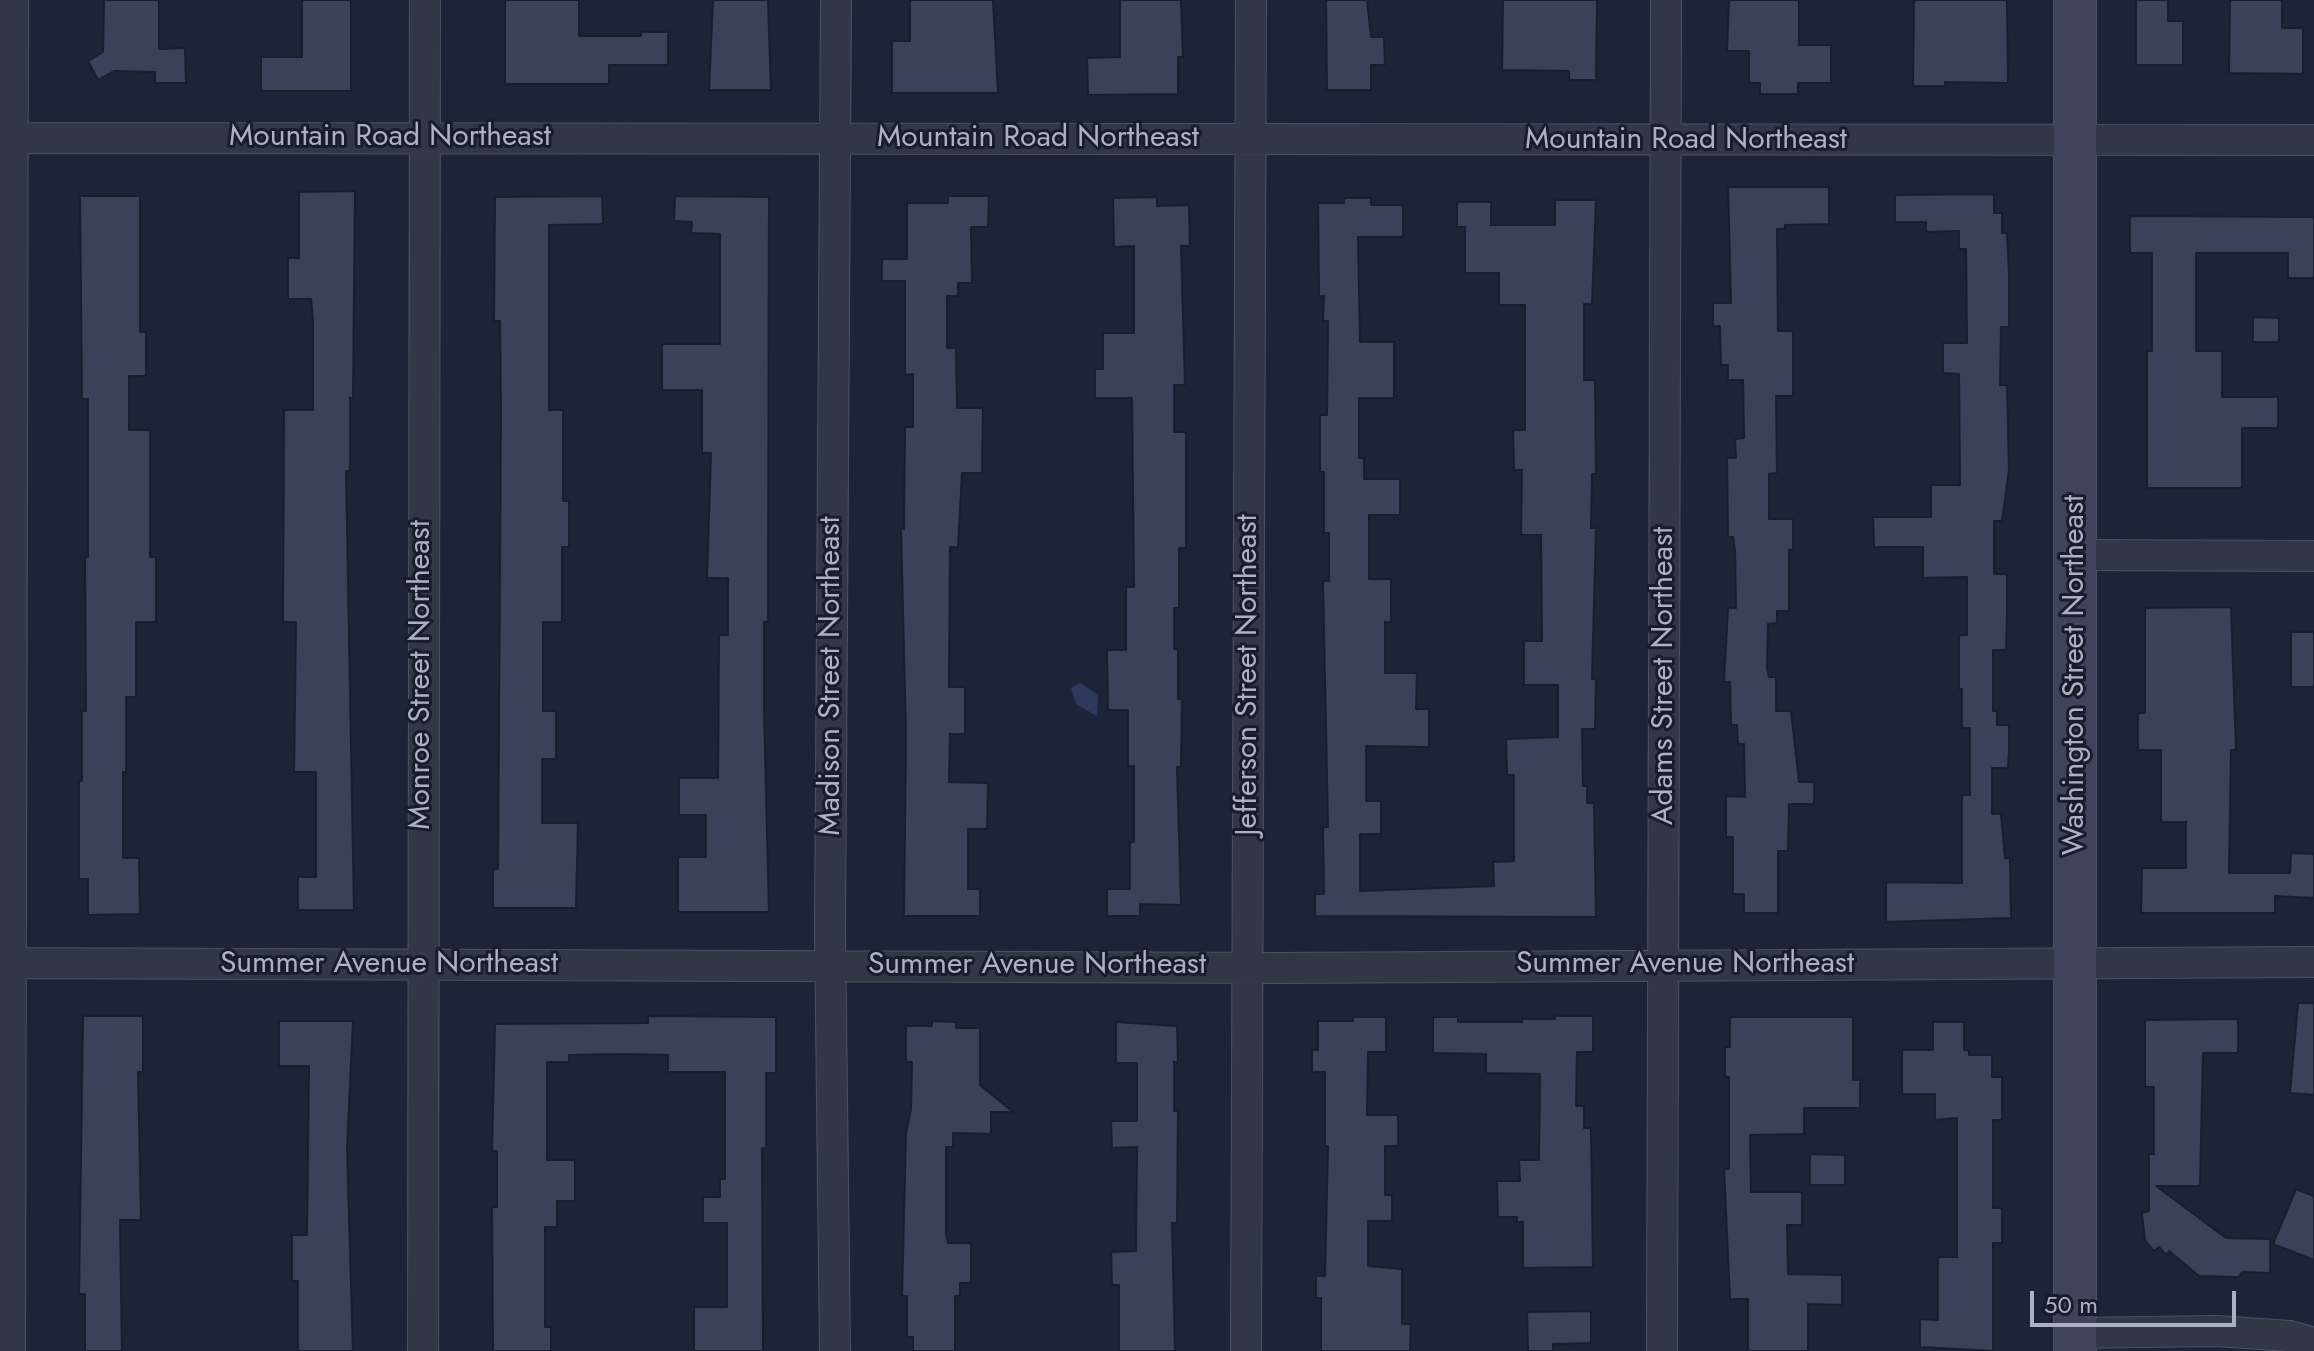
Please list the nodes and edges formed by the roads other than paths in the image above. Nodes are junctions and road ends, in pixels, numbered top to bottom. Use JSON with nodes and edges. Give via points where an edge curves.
{"nodes":[{"id":1,"x":13,"y":0,"type":"edge"},
{"id":2,"x":425,"y":0,"type":"edge"},
{"id":3,"x":836,"y":0,"type":"edge"},
{"id":4,"x":1251,"y":0,"type":"edge"},
{"id":5,"x":1666,"y":0,"type":"edge"},
{"id":6,"x":2075,"y":0,"type":"edge"},
{"id":7,"x":425,"y":137,"type":"junction"},
{"id":8,"x":6,"y":138,"type":"edge"},
{"id":9,"x":836,"y":139,"type":"junction"},
{"id":10,"x":1253,"y":139,"type":"junction"},
{"id":11,"x":2314,"y":140,"type":"edge"},
{"id":12,"x":2075,"y":141,"type":"junction"},
{"id":13,"x":1666,"y":142,"type":"junction"},
{"id":14,"x":2077,"y":555,"type":"junction"},
{"id":15,"x":2314,"y":556,"type":"edge"},
{"id":16,"x":2314,"y":962,"type":"edge"},
{"id":17,"x":5,"y":963,"type":"edge"},
{"id":18,"x":2074,"y":963,"type":"junction"},
{"id":19,"x":830,"y":964,"type":"junction"},
{"id":20,"x":1664,"y":964,"type":"junction"},
{"id":21,"x":421,"y":966,"type":"junction"},
{"id":22,"x":1248,"y":968,"type":"junction"},
{"id":23,"x":2075,"y":1342,"type":"edge"},
{"id":24,"x":2314,"y":1343,"type":"edge"},
{"id":25,"x":10,"y":1351,"type":"edge"},
{"id":26,"x":423,"y":1351,"type":"edge"},
{"id":27,"x":835,"y":1351,"type":"edge"},
{"id":28,"x":1246,"y":1351,"type":"edge"},
{"id":29,"x":1662,"y":1351,"type":"edge"}],
"edges":[{"from":1,"to":8,"type":"street"},
{"from":2,"to":7,"type":"street","name":"Monroe Street Northeast"},
{"from":3,"to":9,"type":"street","name":"Madison Street Northeast"},
{"from":4,"to":10,"type":"street","name":"Jefferson Street Northeast"},
{"from":5,"to":13,"type":"street","name":"Adams Street Northeast"},
{"from":6,"to":12,"type":"street","name":"Washington Street Northeast"},
{"from":7,"to":8,"type":"street","name":"Mountain Road Northeast"},
{"from":7,"to":9,"type":"street","name":"Mountain Road Northeast"},
{"from":7,"to":21,"type":"street","name":"Monroe Street Northeast"},
{"from":8,"to":17,"type":"street"},
{"from":9,"to":10,"type":"street","name":"Mountain Road Northeast"},
{"from":9,"to":19,"type":"street","name":"Madison Street Northeast"},
{"from":10,"to":13,"type":"street","name":"Mountain Road Northeast"},
{"from":10,"to":22,"type":"street","name":"Jefferson Street Northeast"},
{"from":11,"to":12,"type":"street","name":"Mountain Road Northeast"},
{"from":12,"to":13,"type":"street","name":"Mountain Road Northeast"},
{"from":12,"to":14,"type":"street","name":"Washington Street Northeast"},
{"from":13,"to":20,"type":"street","name":"Adams Street Northeast"},
{"from":14,"to":15,"type":"street"},
{"from":14,"to":18,"type":"street","name":"Washington Street Northeast"},
{"from":16,"to":18,"type":"street","name":"Summer Avenue Northeast"},
{"from":17,"to":21,"type":"street","name":"Summer Avenue Northeast"},
{"from":17,"to":25,"type":"street"},
{"from":18,"to":20,"type":"street","name":"Summer Avenue Northeast"},
{"from":18,"to":23,"type":"street","name":"Washington Street Northeast"},
{"from":19,"to":21,"type":"street","name":"Summer Avenue Northeast"},
{"from":19,"to":22,"type":"street","name":"Summer Avenue Northeast"},
{"from":19,"to":27,"type":"street","name":"Madison Street Northeast"},
{"from":20,"to":22,"type":"street","name":"Summer Avenue Northeast"},
{"from":20,"to":29,"type":"street","name":"Adams Street Northeast"},
{"from":21,"to":26,"type":"street","name":"Monroe Street Northeast"},
{"from":22,"to":28,"type":"street","name":"Jefferson Street Northeast"},
{"from":23,"to":24,"type":"street","via":[[2216,1331],[2290,1336]]}]}
